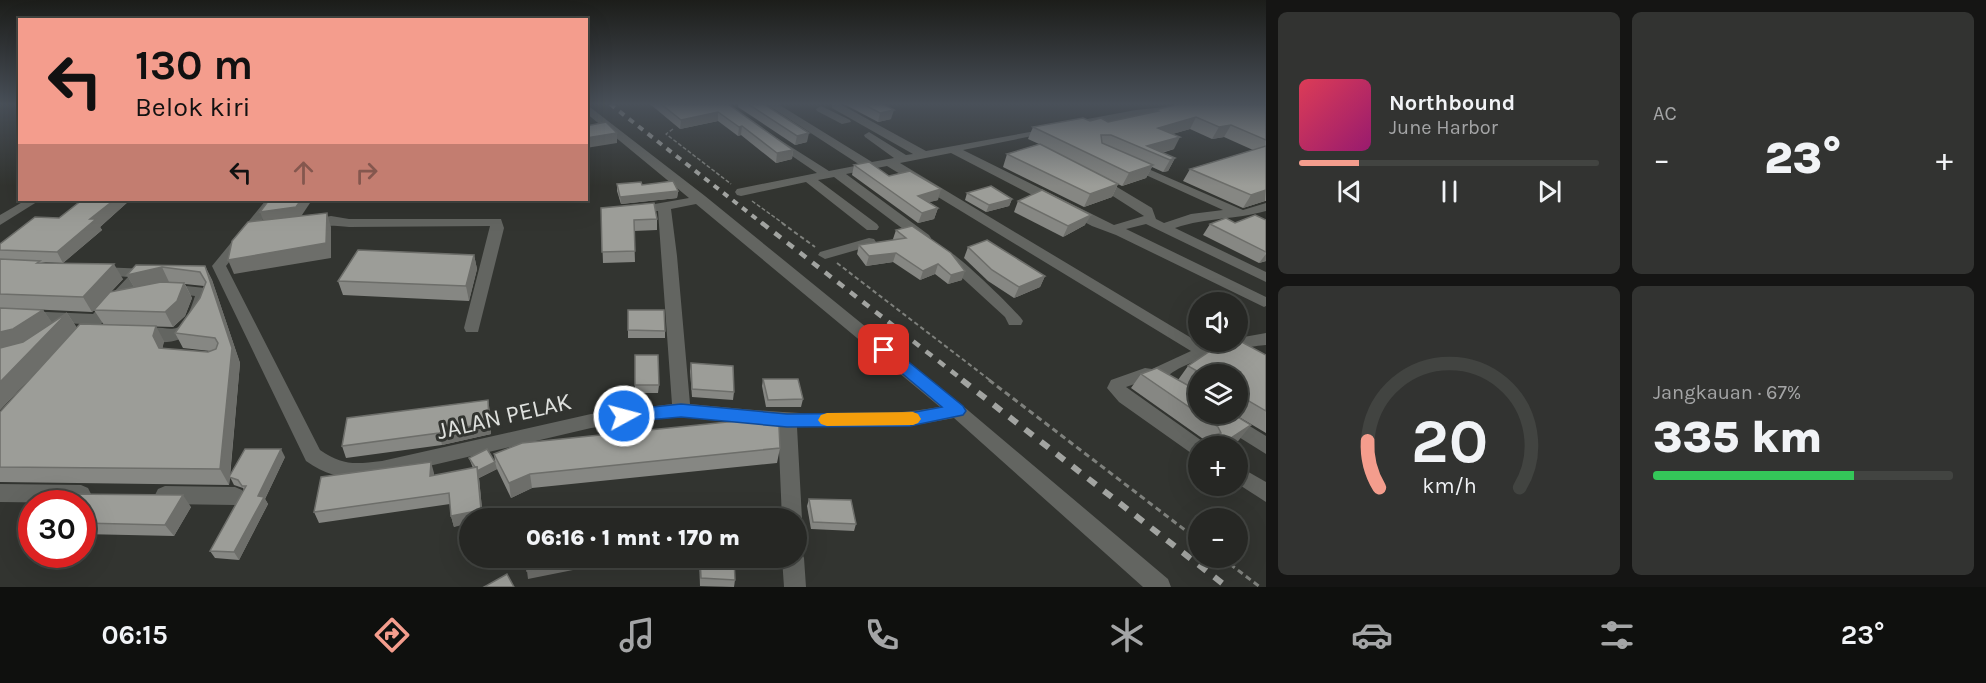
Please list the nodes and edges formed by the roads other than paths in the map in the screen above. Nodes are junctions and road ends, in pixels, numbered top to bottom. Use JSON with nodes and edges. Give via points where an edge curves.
{"nodes":[{"id":1,"x":617,"y":131,"type":"edge"},
{"id":2,"x":815,"y":131,"type":"edge"},
{"id":3,"x":862,"y":131,"type":"edge"},
{"id":4,"x":882,"y":131,"type":"edge"},
{"id":5,"x":1044,"y":131,"type":"edge"},
{"id":6,"x":770,"y":136,"type":"edge"},
{"id":7,"x":1012,"y":138,"type":"junction"},
{"id":8,"x":1033,"y":148,"type":"edge"},
{"id":9,"x":954,"y":150,"type":"junction"},
{"id":10,"x":924,"y":155,"type":"junction"},
{"id":11,"x":904,"y":159,"type":"junction"},
{"id":12,"x":1123,"y":161,"type":"edge"},
{"id":13,"x":889,"y":162,"type":"junction"},
{"id":14,"x":870,"y":166,"type":"junction"},
{"id":15,"x":830,"y":173,"type":"junction"},
{"id":16,"x":1085,"y":174,"type":"edge"},
{"id":17,"x":808,"y":178,"type":"junction"},
{"id":18,"x":741,"y":192,"type":"dead end"},
{"id":19,"x":701,"y":199,"type":"junction"},
{"id":20,"x":32,"y":201,"type":"edge"},
{"id":21,"x":271,"y":201,"type":"edge"},
{"id":22,"x":664,"y":207,"type":"junction"},
{"id":23,"x":1266,"y":207,"type":"edge"},
{"id":24,"x":643,"y":208,"type":"edge"},
{"id":25,"x":1242,"y":214,"type":"junction"},
{"id":26,"x":1147,"y":219,"type":"junction"},
{"id":27,"x":0,"y":221,"type":"edge"},
{"id":28,"x":292,"y":226,"type":"edge"},
{"id":29,"x":872,"y":227,"type":"dead end"},
{"id":30,"x":1164,"y":227,"type":"junction"},
{"id":31,"x":270,"y":228,"type":"edge"},
{"id":32,"x":1114,"y":229,"type":"junction"},
{"id":33,"x":245,"y":231,"type":"junction"},
{"id":34,"x":869,"y":242,"type":"edge"},
{"id":35,"x":831,"y":253,"type":"road end"},
{"id":36,"x":219,"y":266,"type":"junction"},
{"id":37,"x":81,"y":270,"type":"edge"},
{"id":38,"x":201,"y":272,"type":"edge"},
{"id":39,"x":139,"y":273,"type":"junction"},
{"id":40,"x":160,"y":273,"type":"edge"},
{"id":41,"x":1266,"y":278,"type":"edge"},
{"id":42,"x":114,"y":301,"type":"junction"},
{"id":43,"x":1265,"y":302,"type":"edge"},
{"id":44,"x":0,"y":315,"type":"edge"},
{"id":45,"x":1015,"y":321,"type":"dead end"},
{"id":46,"x":80,"y":325,"type":"junction"},
{"id":47,"x":472,"y":328,"type":"dead end"},
{"id":48,"x":58,"y":331,"type":"edge"},
{"id":49,"x":1266,"y":339,"type":"edge"},
{"id":50,"x":1188,"y":342,"type":"edge"},
{"id":51,"x":1248,"y":342,"type":"edge"},
{"id":52,"x":69,"y":348,"type":"edge"},
{"id":53,"x":1201,"y":352,"type":"edge"},
{"id":54,"x":1240,"y":352,"type":"edge"},
{"id":55,"x":1247,"y":356,"type":"edge"},
{"id":56,"x":1155,"y":375,"type":"junction"},
{"id":57,"x":1176,"y":388,"type":"edge"},
{"id":58,"x":681,"y":410,"type":"junction"},
{"id":59,"x":957,"y":411,"type":"junction"},
{"id":60,"x":787,"y":420,"type":"junction"},
{"id":61,"x":1232,"y":424,"type":"edge"},
{"id":62,"x":1188,"y":441,"type":"edge"},
{"id":63,"x":1266,"y":446,"type":"edge"},
{"id":64,"x":1248,"y":481,"type":"edge"},
{"id":65,"x":0,"y":493,"type":"edge"},
{"id":66,"x":1266,"y":493,"type":"edge"},
{"id":67,"x":106,"y":494,"type":"edge"},
{"id":68,"x":141,"y":495,"type":"edge"},
{"id":69,"x":235,"y":496,"type":"dead end"},
{"id":70,"x":791,"y":508,"type":"edge"},
{"id":71,"x":794,"y":568,"type":"edge"},
{"id":72,"x":795,"y":587,"type":"edge"},
{"id":73,"x":1160,"y":587,"type":"edge"}],
"edges":[{"from":1,"to":19,"type":"street"},
{"from":2,"to":14,"type":"street"},
{"from":3,"to":11,"type":"street"},
{"from":4,"to":10,"type":"street"},
{"from":5,"to":7,"type":"street"},
{"from":6,"to":15,"type":"street"},
{"from":7,"to":8,"type":"street"},
{"from":7,"to":9,"type":"street"},
{"from":9,"to":10,"type":"street"},
{"from":9,"to":32,"type":"street"},
{"from":10,"to":11,"type":"street"},
{"from":11,"to":13,"type":"street"},
{"from":12,"to":25,"type":"street"},
{"from":13,"to":14,"type":"street"},
{"from":13,"to":50,"type":"street"},
{"from":14,"to":15,"type":"street"},
{"from":15,"to":17,"type":"street"},
{"from":15,"to":45,"type":"street","via":[[954,258]]},
{"from":16,"to":26,"type":"street","via":[[1142,207],[1150,214]]},
{"from":17,"to":18,"type":"street"},
{"from":17,"to":29,"type":"street"},
{"from":19,"to":22,"type":"street"},
{"from":19,"to":59,"type":"street"},
{"from":20,"to":27,"type":"street"},
{"from":21,"to":33,"type":"street"},
{"from":22,"to":24,"type":"street"},
{"from":22,"to":58,"type":"street"},
{"from":23,"to":25,"type":"street"},
{"from":25,"to":30,"type":"street","via":[[1212,213]]},
{"from":26,"to":30,"type":"street"},
{"from":26,"to":32,"type":"street"},
{"from":28,"to":47,"type":"street","via":[[331,220],[496,222]]},
{"from":30,"to":41,"type":"street"},
{"from":31,"to":33,"type":"street"},
{"from":32,"to":43,"type":"street"},
{"from":33,"to":36,"type":"street"},
{"from":34,"to":35,"type":"street"},
{"from":36,"to":38,"type":"street"},
{"from":36,"to":58,"type":"street","name":"JALAN PELAK","via":[[313,455],[331,469],[382,468],[591,421]]},
{"from":37,"to":39,"type":"street"},
{"from":39,"to":40,"type":"street"},
{"from":39,"to":42,"type":"street"},
{"from":42,"to":46,"type":"street","via":[[97,319]]},
{"from":42,"to":46,"type":"street","via":[[181,289],[200,291],[202,296],[196,319],[174,342]]},
{"from":44,"to":46,"type":"street"},
{"from":46,"to":48,"type":"street"},
{"from":46,"to":52,"type":"street"},
{"from":49,"to":51,"type":"street"},
{"from":53,"to":56,"type":"street"},
{"from":54,"to":55,"type":"street"},
{"from":56,"to":57,"type":"street"},
{"from":56,"to":62,"type":"street","via":[[1141,375],[1117,384],[1116,388]]},
{"from":58,"to":60,"type":"street","name":"JALAN PELAK"},
{"from":59,"to":60,"type":"street","name":"JALAN PELAK","via":[[910,419]]},
{"from":59,"to":73,"type":"street"},
{"from":60,"to":70,"type":"street"},
{"from":61,"to":63,"type":"street"},
{"from":64,"to":66,"type":"street"},
{"from":65,"to":67,"type":"street"},
{"from":68,"to":69,"type":"street"},
{"from":71,"to":72,"type":"street"}]}
